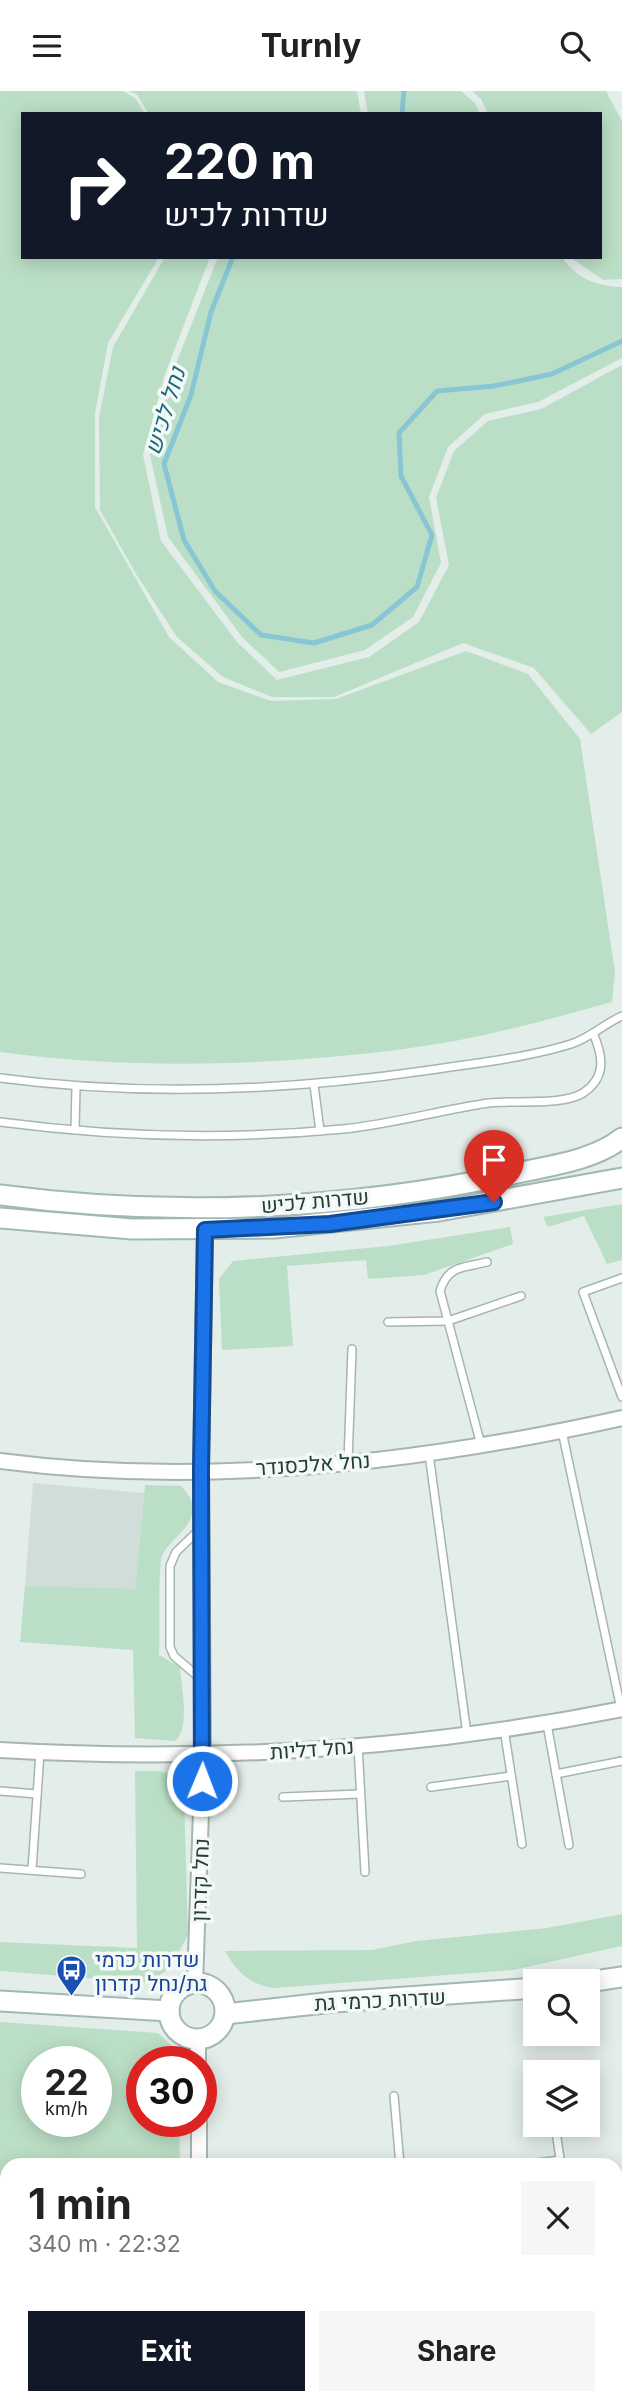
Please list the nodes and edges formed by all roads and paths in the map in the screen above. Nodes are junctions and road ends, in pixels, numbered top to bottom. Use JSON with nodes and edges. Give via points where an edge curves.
{"nodes":[{"id":1,"x":622,"y":1016,"type":"edge"},
{"id":2,"x":593,"y":1033,"type":"junction"},
{"id":3,"x":0,"y":1078,"type":"edge"},
{"id":4,"x":314,"y":1085,"type":"junction"},
{"id":5,"x":76,"y":1087,"type":"junction"},
{"id":6,"x":0,"y":1122,"type":"edge"},
{"id":7,"x":75,"y":1130,"type":"junction"},
{"id":8,"x":320,"y":1131,"type":"junction"},
{"id":9,"x":622,"y":1138,"type":"edge"},
{"id":10,"x":622,"y":1178,"type":"edge"},
{"id":11,"x":0,"y":1195,"type":"edge"},
{"id":12,"x":0,"y":1218,"type":"edge"},
{"id":13,"x":205,"y":1230,"type":"junction"},
{"id":14,"x":487,"y":1262,"type":"dead end"},
{"id":15,"x":622,"y":1278,"type":"edge"},
{"id":16,"x":520,"y":1296,"type":"dead end"},
{"id":17,"x":448,"y":1321,"type":"junction"},
{"id":18,"x":388,"y":1322,"type":"dead end"},
{"id":19,"x":352,"y":1349,"type":"dead end"},
{"id":20,"x":622,"y":1398,"type":"edge"},
{"id":21,"x":622,"y":1418,"type":"edge"},
{"id":22,"x":562,"y":1431,"type":"junction"},
{"id":23,"x":481,"y":1445,"type":"junction"},
{"id":24,"x":429,"y":1454,"type":"junction"},
{"id":25,"x":0,"y":1461,"type":"edge"},
{"id":26,"x":348,"y":1462,"type":"junction"},
{"id":27,"x":201,"y":1469,"type":"junction"},
{"id":28,"x":202,"y":1528,"type":"junction"},
{"id":29,"x":203,"y":1680,"type":"junction"},
{"id":30,"x":621,"y":1709,"type":"edge"},
{"id":31,"x":547,"y":1724,"type":"junction"},
{"id":32,"x":504,"y":1730,"type":"junction"},
{"id":33,"x":467,"y":1734,"type":"junction"},
{"id":34,"x":358,"y":1746,"type":"junction"},
{"id":35,"x":0,"y":1750,"type":"edge"},
{"id":36,"x":40,"y":1752,"type":"junction"},
{"id":37,"x":203,"y":1754,"type":"junction"},
{"id":38,"x":622,"y":1761,"type":"edge"},
{"id":39,"x":556,"y":1774,"type":"junction"},
{"id":40,"x":511,"y":1776,"type":"junction"},
{"id":41,"x":432,"y":1787,"type":"dead end"},
{"id":42,"x":0,"y":1791,"type":"edge"},
{"id":43,"x":37,"y":1794,"type":"junction"},
{"id":44,"x":360,"y":1794,"type":"junction"},
{"id":45,"x":283,"y":1797,"type":"dead end"},
{"id":46,"x":522,"y":1844,"type":"dead end"},
{"id":47,"x":569,"y":1845,"type":"dead end"},
{"id":48,"x":0,"y":1868,"type":"edge"},
{"id":49,"x":32,"y":1870,"type":"junction"},
{"id":50,"x":365,"y":1872,"type":"dead end"},
{"id":51,"x":81,"y":1874,"type":"dead end"},
{"id":52,"x":622,"y":1977,"type":"edge"},
{"id":53,"x":600,"y":1980,"type":"edge"},
{"id":54,"x":195,"y":1983,"type":"junction"},
{"id":55,"x":523,"y":1989,"type":"edge"},
{"id":56,"x":0,"y":2001,"type":"edge"},
{"id":57,"x":169,"y":2011,"type":"junction"},
{"id":58,"x":226,"y":2014,"type":"junction"},
{"id":59,"x":198,"y":2040,"type":"junction"},
{"id":60,"x":198,"y":2046,"type":"edge"},
{"id":61,"x":394,"y":2096,"type":"dead end"},
{"id":62,"x":199,"y":2137,"type":"edge"},
{"id":63,"x":557,"y":2137,"type":"edge"},
{"id":64,"x":199,"y":2158,"type":"edge"},
{"id":65,"x":399,"y":2158,"type":"edge"},
{"id":66,"x":559,"y":2158,"type":"edge"}],
"edges":[{"from":1,"to":2,"type":"lane"},
{"from":2,"to":4,"type":"lane","via":[[572,1044],[479,1063]]},
{"from":2,"to":8,"type":"lane","via":[[602,1054],[600,1072],[592,1086],[572,1098],[487,1104]]},
{"from":3,"to":5,"type":"lane"},
{"from":4,"to":5,"type":"lane","via":[[208,1090]]},
{"from":4,"to":8,"type":"lane"},
{"from":5,"to":7,"type":"lane"},
{"from":6,"to":7,"type":"lane"},
{"from":7,"to":8,"type":"lane","via":[[212,1135]]},
{"from":9,"to":11,"type":"street","name":"שדרות לכיש","via":[[603,1150],[503,1176],[328,1201],[176,1207]]},
{"from":10,"to":13,"type":"street","name":"שדרות לכיש","via":[[384,1219]]},
{"from":12,"to":13,"type":"street","name":"שדרות לכיש","via":[[90,1227]]},
{"from":13,"to":27,"type":"street","name":"נחל קדרון"},
{"from":14,"to":17,"type":"lane","via":[[446,1275],[440,1291]]},
{"from":15,"to":20,"type":"lane","via":[[583,1291]]},
{"from":16,"to":17,"type":"lane"},
{"from":17,"to":18,"type":"lane"},
{"from":17,"to":23,"type":"lane"},
{"from":19,"to":26,"type":"lane"},
{"from":21,"to":22,"type":"street","name":"נחל אלכסנדר"},
{"from":22,"to":23,"type":"street","name":"נחל אלכסנדר"},
{"from":22,"to":30,"type":"lane"},
{"from":23,"to":24,"type":"street","name":"נחל אלכסנדר"},
{"from":24,"to":26,"type":"street","name":"נחל אלכסנדר"},
{"from":24,"to":33,"type":"lane"},
{"from":25,"to":27,"type":"street","name":"נחל אלכסנדר","via":[[150,1471]]},
{"from":26,"to":27,"type":"street","name":"נחל אלכסנדר"},
{"from":27,"to":28,"type":"street","name":"נחל קדרון"},
{"from":28,"to":29,"type":"street","name":"נחל קדרון"},
{"from":28,"to":29,"type":"lane","via":[[176,1552],[170,1566],[170,1647],[174,1656]]},
{"from":29,"to":37,"type":"street","name":"נחל קדרון"},
{"from":30,"to":31,"type":"street","name":"נחל דליות"},
{"from":31,"to":32,"type":"street","name":"נחל דליות"},
{"from":31,"to":39,"type":"lane"},
{"from":32,"to":33,"type":"street","name":"נחל דליות"},
{"from":32,"to":40,"type":"lane"},
{"from":33,"to":34,"type":"street","name":"נחל דליות"},
{"from":34,"to":37,"type":"street","name":"נחל דליות"},
{"from":34,"to":44,"type":"lane"},
{"from":35,"to":36,"type":"street","name":"נחל דליות"},
{"from":36,"to":37,"type":"street","name":"נחל דליות","via":[[117,1757]]},
{"from":36,"to":43,"type":"lane"},
{"from":37,"to":54,"type":"street","name":"נחל קדרון"},
{"from":38,"to":39,"type":"lane"},
{"from":39,"to":47,"type":"lane"},
{"from":40,"to":41,"type":"lane"},
{"from":40,"to":46,"type":"lane"},
{"from":42,"to":43,"type":"lane"},
{"from":43,"to":49,"type":"lane"},
{"from":44,"to":45,"type":"lane"},
{"from":44,"to":50,"type":"lane"},
{"from":48,"to":49,"type":"lane"},
{"from":49,"to":51,"type":"lane"},
{"from":52,"to":53,"type":"street"},
{"from":54,"to":57,"type":"street","via":[[174,1995]]},
{"from":54,"to":58,"type":"street","via":[[217,1991]]},
{"from":55,"to":58,"type":"street","name":"שדרות כרמי גת"},
{"from":56,"to":57,"type":"street"},
{"from":57,"to":59,"type":"street","via":[[174,2028]]},
{"from":58,"to":59,"type":"street","via":[[214,2035]]},
{"from":59,"to":60,"type":"street"},
{"from":61,"to":65,"type":"lane"},
{"from":62,"to":64,"type":"street"},
{"from":63,"to":66,"type":"lane"}]}
